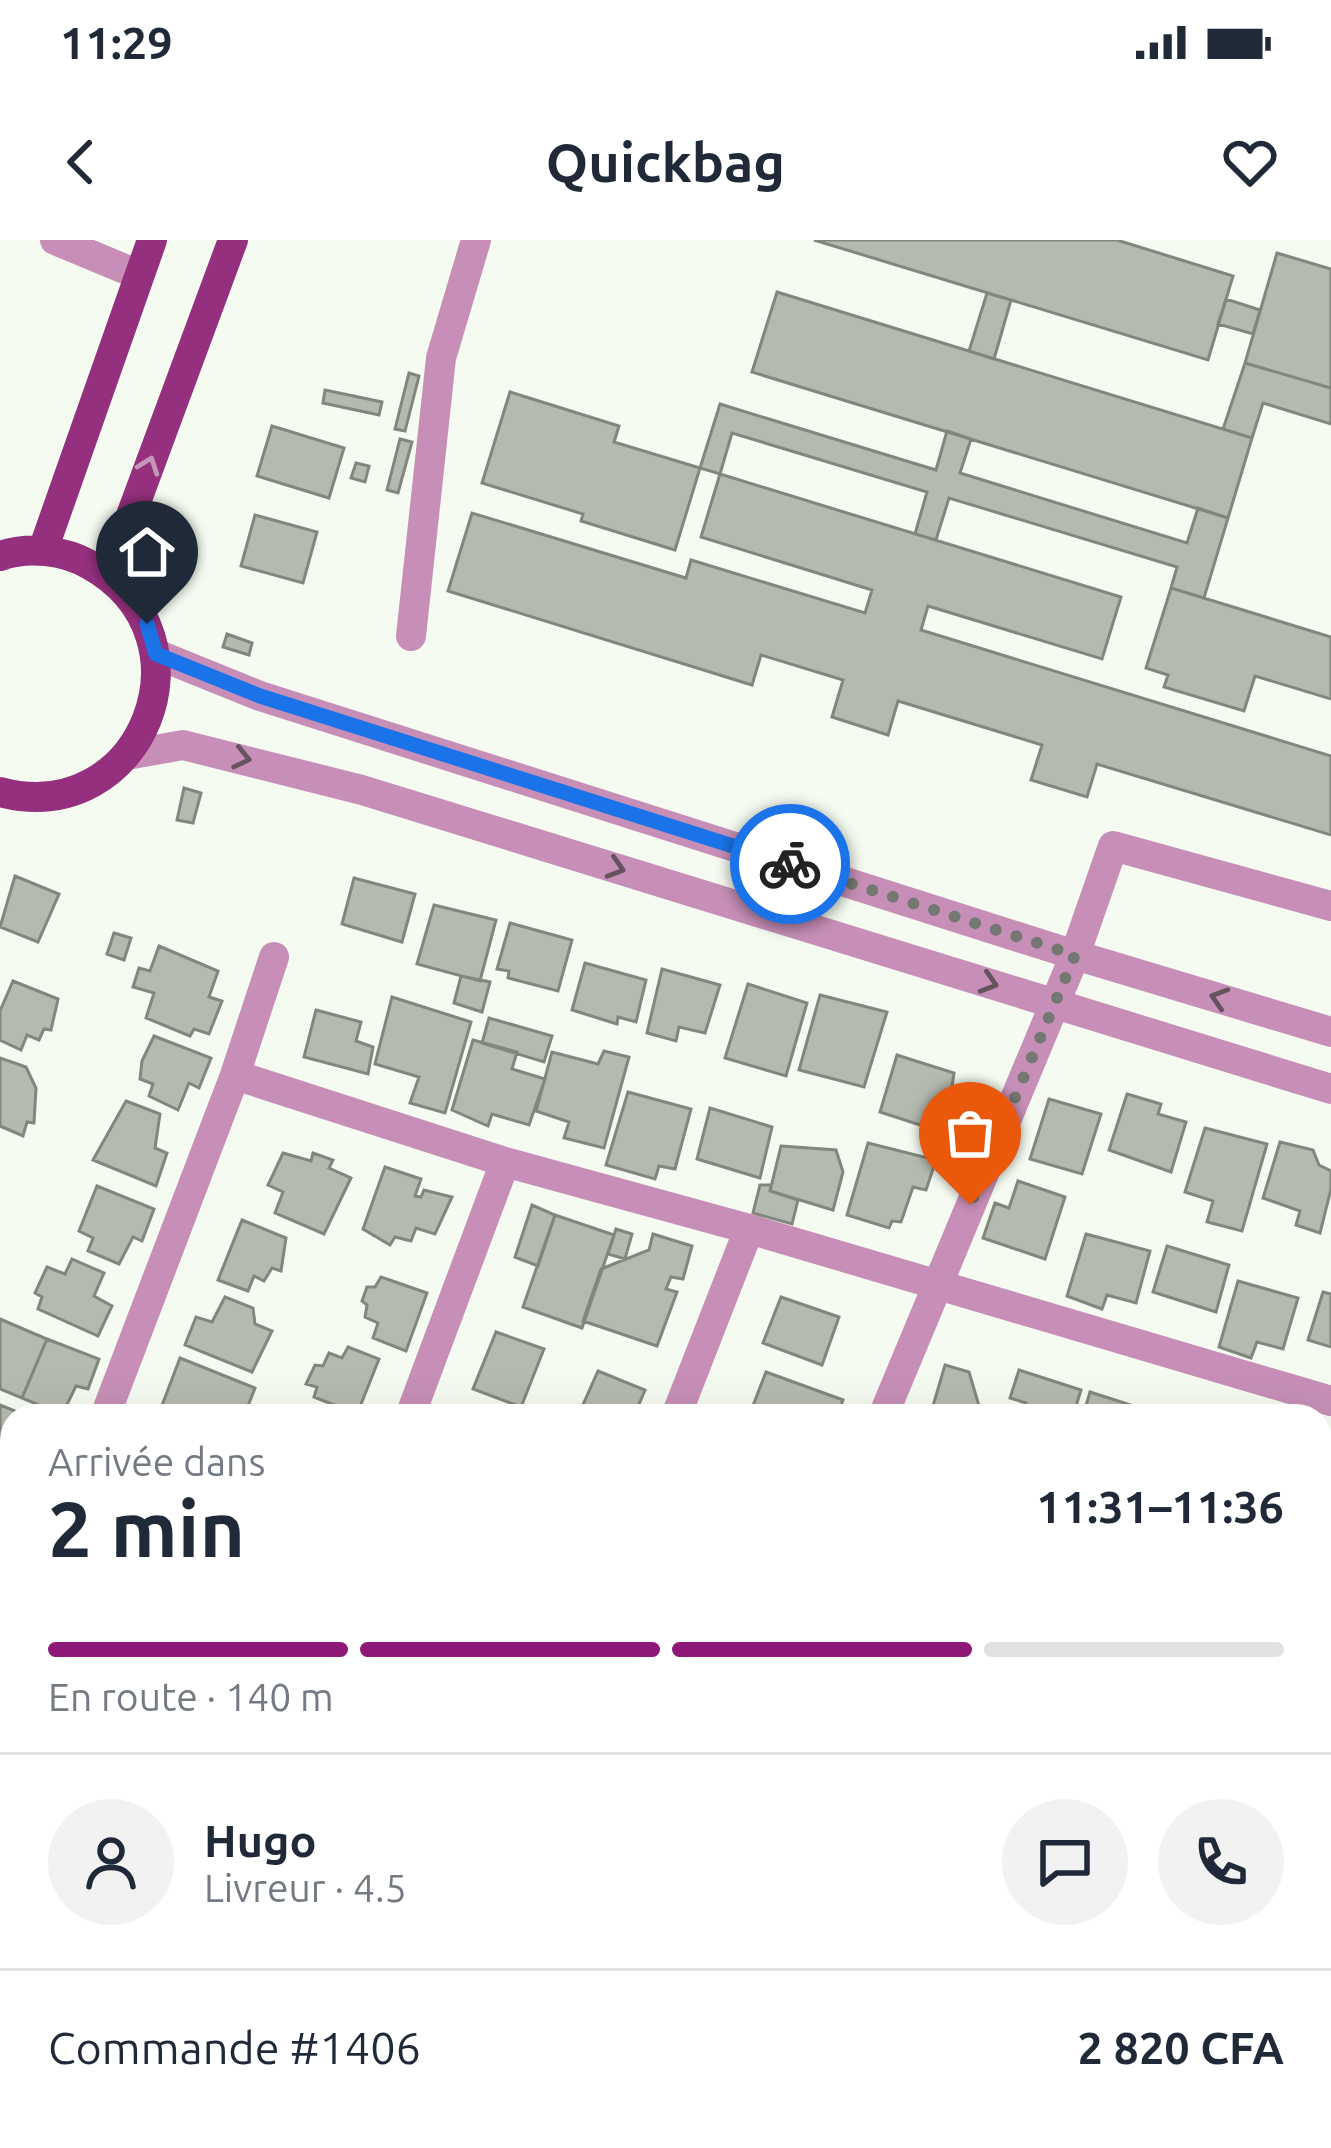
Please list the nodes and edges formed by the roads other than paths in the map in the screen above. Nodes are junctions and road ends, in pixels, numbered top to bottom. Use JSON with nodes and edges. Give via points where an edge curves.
{"nodes":[{"id":1,"x":55,"y":240,"type":"edge"},
{"id":2,"x":152,"y":240,"type":"edge"},
{"id":3,"x":233,"y":240,"type":"edge"},
{"id":4,"x":476,"y":240,"type":"edge"},
{"id":5,"x":139,"y":275,"type":"junction"},
{"id":6,"x":44,"y":550,"type":"junction"},
{"id":7,"x":0,"y":556,"type":"edge"},
{"id":8,"x":109,"y":575,"type":"junction"},
{"id":9,"x":411,"y":636,"type":"dead end"},
{"id":10,"x":156,"y":654,"type":"junction"},
{"id":11,"x":127,"y":755,"type":"junction"},
{"id":12,"x":0,"y":792,"type":"edge"},
{"id":13,"x":36,"y":796,"type":"junction"},
{"id":14,"x":0,"y":818,"type":"edge"},
{"id":15,"x":1331,"y":906,"type":"edge"},
{"id":16,"x":1075,"y":955,"type":"junction"},
{"id":17,"x":274,"y":957,"type":"dead end"},
{"id":18,"x":1055,"y":1004,"type":"junction"},
{"id":19,"x":1331,"y":1031,"type":"edge"},
{"id":20,"x":235,"y":1075,"type":"junction"},
{"id":21,"x":1331,"y":1089,"type":"edge"},
{"id":22,"x":505,"y":1162,"type":"junction"},
{"id":23,"x":749,"y":1229,"type":"junction"},
{"id":24,"x":936,"y":1285,"type":"junction"},
{"id":25,"x":1331,"y":1401,"type":"edge"},
{"id":26,"x":1288,"y":1403,"type":"edge"},
{"id":27,"x":110,"y":1404,"type":"edge"},
{"id":28,"x":414,"y":1404,"type":"edge"},
{"id":29,"x":681,"y":1404,"type":"edge"},
{"id":30,"x":888,"y":1404,"type":"edge"}],
"edges":[{"from":1,"to":5,"type":"street"},
{"from":2,"to":5,"type":"main road"},
{"from":8,"to":3,"type":"main road","one_way":true},
{"from":4,"to":9,"type":"street","via":[[441,358]]},
{"from":5,"to":6,"type":"main road"},
{"from":6,"to":7,"type":"main road"},
{"from":6,"to":8,"type":"main road"},
{"from":8,"to":10,"type":"main road","via":[[131,597]]},
{"from":10,"to":11,"type":"main road","via":[[153,708]]},
{"from":10,"to":16,"type":"street","via":[[260,696]]},
{"from":11,"to":13,"type":"main road","via":[[98,780]]},
{"from":11,"to":18,"type":"street","one_way":true,"via":[[183,745],[362,790]]},
{"from":12,"to":13,"type":"main road"},
{"from":13,"to":14,"type":"main road"},
{"from":15,"to":16,"type":"street","via":[[1113,846]]},
{"from":16,"to":18,"type":"street"},
{"from":19,"to":16,"type":"street","one_way":true},
{"from":17,"to":20,"type":"street"},
{"from":18,"to":21,"type":"street"},
{"from":18,"to":24,"type":"street"},
{"from":20,"to":22,"type":"street"},
{"from":20,"to":27,"type":"street"},
{"from":22,"to":23,"type":"street"},
{"from":22,"to":28,"type":"street"},
{"from":23,"to":24,"type":"street"},
{"from":23,"to":29,"type":"street"},
{"from":24,"to":26,"type":"street"},
{"from":24,"to":30,"type":"street"},
{"from":25,"to":26,"type":"street"}]}
